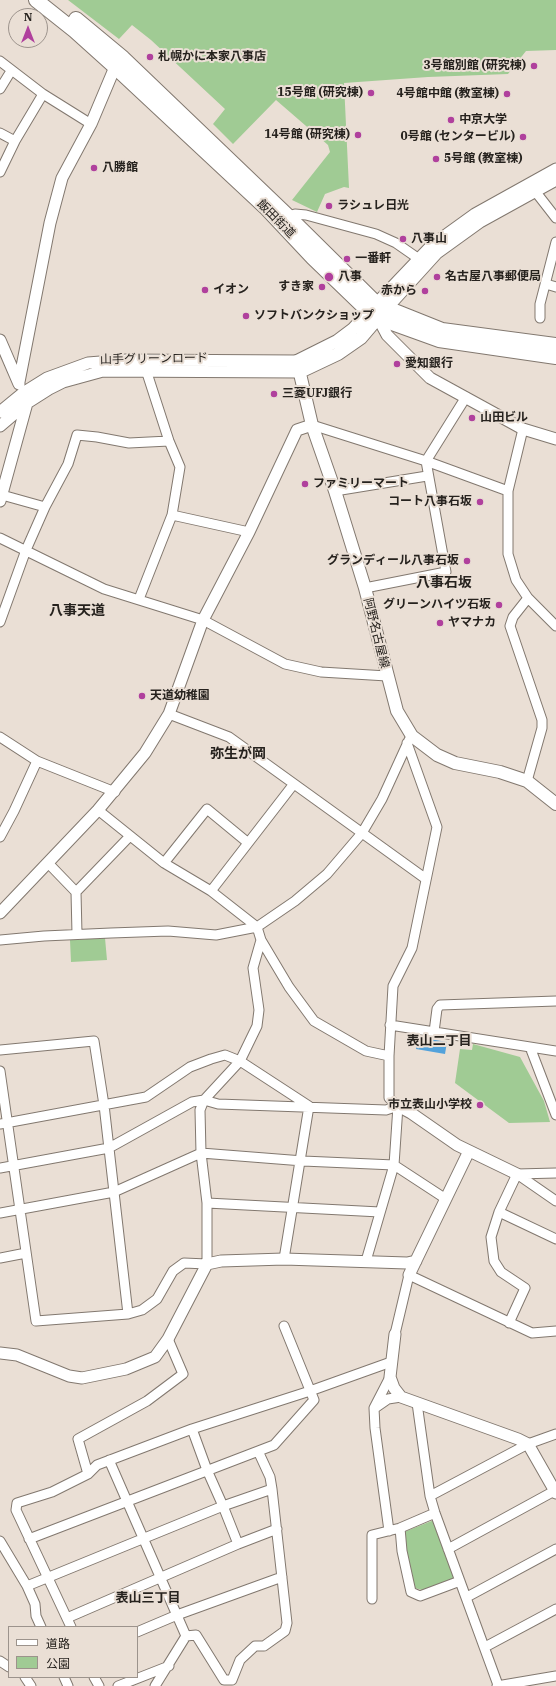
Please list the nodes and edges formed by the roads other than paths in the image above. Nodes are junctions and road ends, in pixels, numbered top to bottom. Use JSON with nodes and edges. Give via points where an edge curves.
{"nodes":[{"id":1,"x":36,"y":0,"type":"edge"},
{"id":2,"x":51,"y":0,"type":"edge"},
{"id":3,"x":0,"y":62,"type":"edge"},
{"id":4,"x":119,"y":63,"type":"junction"},
{"id":5,"x":11,"y":71,"type":"junction"},
{"id":6,"x":0,"y":89,"type":"edge"},
{"id":7,"x":43,"y":94,"type":"junction"},
{"id":8,"x":91,"y":124,"type":"junction"},
{"id":9,"x":0,"y":133,"type":"edge"},
{"id":10,"x":15,"y":141,"type":"junction"},
{"id":11,"x":556,"y":169,"type":"edge"},
{"id":12,"x":0,"y":172,"type":"edge"},
{"id":13,"x":556,"y":180,"type":"edge"},
{"id":14,"x":535,"y":191,"type":"junction"},
{"id":15,"x":288,"y":216,"type":"junction"},
{"id":16,"x":556,"y":218,"type":"edge"},
{"id":17,"x":556,"y":242,"type":"edge"},
{"id":18,"x":419,"y":259,"type":"junction"},
{"id":19,"x":546,"y":284,"type":"junction"},
{"id":20,"x":556,"y":287,"type":"edge"},
{"id":21,"x":378,"y":311,"type":"junction"},
{"id":22,"x":540,"y":318,"type":"dead end"},
{"id":23,"x":0,"y":340,"type":"edge"},
{"id":24,"x":556,"y":345,"type":"edge"},
{"id":25,"x":556,"y":357,"type":"edge"},
{"id":26,"x":299,"y":367,"type":"junction"},
{"id":27,"x":146,"y":370,"type":"junction"},
{"id":28,"x":19,"y":382,"type":"junction"},
{"id":29,"x":466,"y":397,"type":"junction"},
{"id":30,"x":25,"y":398,"type":"junction"},
{"id":31,"x":0,"y":412,"type":"edge"},
{"id":32,"x":312,"y":425,"type":"junction"},
{"id":33,"x":0,"y":426,"type":"edge"},
{"id":34,"x":523,"y":429,"type":"junction"},
{"id":35,"x":556,"y":439,"type":"edge"},
{"id":36,"x":169,"y":441,"type":"junction"},
{"id":37,"x":426,"y":461,"type":"junction"},
{"id":38,"x":427,"y":476,"type":"junction"},
{"id":39,"x":335,"y":491,"type":"junction"},
{"id":40,"x":508,"y":491,"type":"junction"},
{"id":41,"x":1,"y":498,"type":"edge"},
{"id":42,"x":45,"y":507,"type":"junction"},
{"id":43,"x":172,"y":515,"type":"junction"},
{"id":44,"x":249,"y":532,"type":"junction"},
{"id":45,"x":0,"y":538,"type":"edge"},
{"id":46,"x":26,"y":550,"type":"junction"},
{"id":47,"x":365,"y":588,"type":"junction"},
{"id":48,"x":528,"y":598,"type":"junction"},
{"id":49,"x":139,"y":599,"type":"junction"},
{"id":50,"x":203,"y":620,"type":"junction"},
{"id":51,"x":0,"y":622,"type":"edge"},
{"id":52,"x":556,"y":626,"type":"edge"},
{"id":53,"x":387,"y":676,"type":"junction"},
{"id":54,"x":169,"y":714,"type":"junction"},
{"id":55,"x":0,"y":737,"type":"edge"},
{"id":56,"x":410,"y":739,"type":"junction"},
{"id":57,"x":37,"y":761,"type":"junction"},
{"id":58,"x":527,"y":781,"type":"junction"},
{"id":59,"x":293,"y":784,"type":"junction"},
{"id":60,"x":115,"y":792,"type":"junction"},
{"id":61,"x":556,"y":804,"type":"edge"},
{"id":62,"x":98,"y":810,"type":"junction"},
{"id":63,"x":362,"y":833,"type":"junction"},
{"id":64,"x":130,"y":836,"type":"junction"},
{"id":65,"x":0,"y":837,"type":"edge"},
{"id":66,"x":247,"y":842,"type":"junction"},
{"id":67,"x":48,"y":863,"type":"junction"},
{"id":68,"x":164,"y":863,"type":"junction"},
{"id":69,"x":426,"y":878,"type":"junction"},
{"id":70,"x":211,"y":891,"type":"junction"},
{"id":71,"x":76,"y":892,"type":"junction"},
{"id":72,"x":0,"y":913,"type":"edge"},
{"id":73,"x":258,"y":927,"type":"junction"},
{"id":74,"x":77,"y":934,"type":"junction"},
{"id":75,"x":0,"y":940,"type":"edge"},
{"id":76,"x":261,"y":940,"type":"junction"},
{"id":77,"x":556,"y":1001,"type":"edge"},
{"id":78,"x":390,"y":1025,"type":"junction"},
{"id":79,"x":434,"y":1032,"type":"junction"},
{"id":80,"x":530,"y":1047,"type":"junction"},
{"id":81,"x":0,"y":1050,"type":"edge"},
{"id":82,"x":556,"y":1051,"type":"edge"},
{"id":83,"x":389,"y":1056,"type":"junction"},
{"id":84,"x":240,"y":1061,"type":"junction"},
{"id":85,"x":0,"y":1072,"type":"edge"},
{"id":86,"x":2,"y":1091,"type":"edge"},
{"id":87,"x":204,"y":1100,"type":"junction"},
{"id":88,"x":104,"y":1105,"type":"junction"},
{"id":89,"x":309,"y":1106,"type":"junction"},
{"id":90,"x":398,"y":1106,"type":"junction"},
{"id":91,"x":556,"y":1115,"type":"edge"},
{"id":92,"x":4,"y":1123,"type":"edge"},
{"id":93,"x":109,"y":1148,"type":"junction"},
{"id":94,"x":469,"y":1151,"type":"junction"},
{"id":95,"x":201,"y":1153,"type":"junction"},
{"id":96,"x":300,"y":1161,"type":"junction"},
{"id":97,"x":394,"y":1164,"type":"junction"},
{"id":98,"x":14,"y":1165,"type":"junction"},
{"id":99,"x":0,"y":1168,"type":"edge"},
{"id":100,"x":556,"y":1173,"type":"edge"},
{"id":101,"x":517,"y":1174,"type":"junction"},
{"id":102,"x":114,"y":1192,"type":"junction"},
{"id":103,"x":446,"y":1199,"type":"junction"},
{"id":104,"x":556,"y":1201,"type":"edge"},
{"id":105,"x":207,"y":1203,"type":"junction"},
{"id":106,"x":20,"y":1209,"type":"junction"},
{"id":107,"x":292,"y":1209,"type":"junction"},
{"id":108,"x":380,"y":1212,"type":"junction"},
{"id":109,"x":499,"y":1212,"type":"junction"},
{"id":110,"x":0,"y":1213,"type":"edge"},
{"id":111,"x":556,"y":1239,"type":"edge"},
{"id":112,"x":26,"y":1253,"type":"junction"},
{"id":113,"x":0,"y":1258,"type":"edge"},
{"id":114,"x":284,"y":1259,"type":"junction"},
{"id":115,"x":366,"y":1261,"type":"junction"},
{"id":116,"x":416,"y":1261,"type":"junction"},
{"id":117,"x":207,"y":1264,"type":"junction"},
{"id":118,"x":410,"y":1275,"type":"junction"},
{"id":119,"x":128,"y":1314,"type":"junction"},
{"id":120,"x":509,"y":1323,"type":"junction"},
{"id":121,"x":284,"y":1326,"type":"dead end"},
{"id":122,"x":556,"y":1331,"type":"edge"},
{"id":123,"x":395,"y":1334,"type":"joint"},
{"id":124,"x":168,"y":1339,"type":"junction"},
{"id":125,"x":0,"y":1352,"type":"edge"},
{"id":126,"x":391,"y":1362,"type":"junction"},
{"id":127,"x":390,"y":1377,"type":"junction"},
{"id":128,"x":310,"y":1391,"type":"junction"},
{"id":129,"x":402,"y":1397,"type":"junction"},
{"id":130,"x":417,"y":1403,"type":"junction"},
{"id":131,"x":374,"y":1408,"type":"junction"},
{"id":132,"x":192,"y":1429,"type":"junction"},
{"id":133,"x":556,"y":1434,"type":"edge"},
{"id":134,"x":528,"y":1444,"type":"junction"},
{"id":135,"x":258,"y":1451,"type":"junction"},
{"id":136,"x":109,"y":1460,"type":"junction"},
{"id":137,"x":207,"y":1470,"type":"junction"},
{"id":138,"x":88,"y":1474,"type":"junction"},
{"id":139,"x":272,"y":1489,"type":"junction"},
{"id":140,"x":556,"y":1491,"type":"edge"},
{"id":141,"x":430,"y":1496,"type":"junction"},
{"id":142,"x":127,"y":1501,"type":"junction"},
{"id":143,"x":224,"y":1506,"type":"junction"},
{"id":144,"x":435,"y":1513,"type":"junction"},
{"id":145,"x":400,"y":1528,"type":"junction"},
{"id":146,"x":277,"y":1529,"type":"junction"},
{"id":147,"x":389,"y":1530,"type":"junction"},
{"id":148,"x":29,"y":1539,"type":"junction"},
{"id":149,"x":144,"y":1540,"type":"junction"},
{"id":150,"x":0,"y":1541,"type":"edge"},
{"id":151,"x":238,"y":1544,"type":"junction"},
{"id":152,"x":448,"y":1549,"type":"junction"},
{"id":153,"x":556,"y":1549,"type":"edge"},
{"id":154,"x":48,"y":1577,"type":"junction"},
{"id":155,"x":161,"y":1578,"type":"junction"},
{"id":156,"x":282,"y":1578,"type":"junction"},
{"id":157,"x":460,"y":1581,"type":"junction"},
{"id":158,"x":28,"y":1586,"type":"junction"},
{"id":159,"x":467,"y":1597,"type":"junction"},
{"id":160,"x":372,"y":1599,"type":"dead end"},
{"id":161,"x":556,"y":1609,"type":"edge"},
{"id":162,"x":177,"y":1615,"type":"junction"},
{"id":163,"x":67,"y":1618,"type":"junction"},
{"id":164,"x":41,"y":1626,"type":"edge"},
{"id":165,"x":71,"y":1626,"type":"edge"},
{"id":166,"x":138,"y":1632,"type":"edge"},
{"id":167,"x":186,"y":1636,"type":"junction"},
{"id":168,"x":485,"y":1647,"type":"junction"},
{"id":169,"x":169,"y":1666,"type":"junction"},
{"id":170,"x":556,"y":1676,"type":"edge"},
{"id":171,"x":118,"y":1686,"type":"edge"},
{"id":172,"x":155,"y":1686,"type":"edge"},
{"id":173,"x":497,"y":1686,"type":"edge"}],
"edges":[{"from":1,"to":4,"type":"highway","name":"飯田街道"},
{"from":2,"to":4,"type":"highway","name":"飯田街道"},
{"from":3,"to":5,"type":"street"},
{"from":4,"to":8,"type":"street"},
{"from":4,"to":15,"type":"highway","name":"飯田街道"},
{"from":4,"to":21,"type":"highway","name":"飯田街道","via":[[313,258]]},
{"from":5,"to":6,"type":"street"},
{"from":5,"to":7,"type":"street"},
{"from":7,"to":8,"type":"street"},
{"from":7,"to":10,"type":"street"},
{"from":8,"to":28,"type":"street","via":[[65,172],[56,197]]},
{"from":9,"to":10,"type":"street"},
{"from":10,"to":12,"type":"street"},
{"from":11,"to":18,"type":"street","via":[[475,214],[432,245]]},
{"from":13,"to":14,"type":"street"},
{"from":14,"to":16,"type":"street"},
{"from":14,"to":21,"type":"street","via":[[480,222],[437,253]]},
{"from":15,"to":18,"type":"street","via":[[306,215],[376,234],[396,243]]},
{"from":15,"to":21,"type":"highway","name":"飯田街道"},
{"from":17,"to":19,"type":"street"},
{"from":18,"to":21,"type":"street"},
{"from":19,"to":20,"type":"street"},
{"from":19,"to":22,"type":"street","via":[[540,304]]},
{"from":21,"to":24,"type":"highway","name":"飯田街道","via":[[442,330]]},
{"from":21,"to":25,"type":"highway","name":"飯田街道","via":[[439,340]]},
{"from":21,"to":26,"type":"main road","via":[[361,338],[338,354]]},
{"from":21,"to":29,"type":"street","via":[[387,335],[430,378]]},
{"from":23,"to":28,"type":"street"},
{"from":26,"to":27,"type":"street","name":"山手グリーンロード"},
{"from":26,"to":30,"type":"street","name":"山手グリーンロード","via":[[107,360],[65,370]]},
{"from":26,"to":32,"type":"main road","name":"阿野名古屋線"},
{"from":27,"to":30,"type":"street","name":"山手グリーンロード","via":[[103,371],[84,375]]},
{"from":27,"to":36,"type":"street"},
{"from":28,"to":30,"type":"street"},
{"from":29,"to":34,"type":"street"},
{"from":29,"to":37,"type":"street"},
{"from":30,"to":31,"type":"street","name":"山手グリーンロード"},
{"from":30,"to":33,"type":"street","name":"山手グリーンロード"},
{"from":30,"to":41,"type":"street"},
{"from":32,"to":37,"type":"street"},
{"from":32,"to":39,"type":"main road","name":"阿野名古屋線"},
{"from":32,"to":44,"type":"street","via":[[297,430]]},
{"from":34,"to":35,"type":"street"},
{"from":34,"to":40,"type":"street"},
{"from":36,"to":42,"type":"street","via":[[129,443],[77,435],[68,464]]},
{"from":36,"to":43,"type":"street","via":[[180,468]]},
{"from":37,"to":38,"type":"street"},
{"from":37,"to":40,"type":"street"},
{"from":38,"to":39,"type":"street"},
{"from":38,"to":47,"type":"street","via":[[446,572]]},
{"from":39,"to":47,"type":"main road","name":"阿野名古屋線"},
{"from":40,"to":48,"type":"street","via":[[508,554],[516,580]]},
{"from":41,"to":42,"type":"street"},
{"from":42,"to":46,"type":"street"},
{"from":43,"to":44,"type":"street"},
{"from":43,"to":49,"type":"street"},
{"from":44,"to":50,"type":"street"},
{"from":45,"to":46,"type":"street"},
{"from":46,"to":49,"type":"street","via":[[104,589]]},
{"from":46,"to":51,"type":"street"},
{"from":47,"to":53,"type":"main road","name":"阿野名古屋線"},
{"from":48,"to":52,"type":"street"},
{"from":48,"to":58,"type":"street","via":[[513,617],[510,626],[542,720]]},
{"from":49,"to":50,"type":"street"},
{"from":50,"to":53,"type":"street","via":[[285,664],[321,672]]},
{"from":50,"to":54,"type":"street"},
{"from":53,"to":56,"type":"main road","name":"阿野名古屋線","via":[[397,711]]},
{"from":54,"to":59,"type":"street","via":[[229,737]]},
{"from":54,"to":60,"type":"street","via":[[145,753]]},
{"from":55,"to":57,"type":"street"},
{"from":56,"to":58,"type":"main road","name":"阿野名古屋線","via":[[455,763],[500,772]]},
{"from":56,"to":63,"type":"street","via":[[382,799]]},
{"from":56,"to":69,"type":"street","via":[[437,827]]},
{"from":57,"to":60,"type":"street"},
{"from":57,"to":65,"type":"street"},
{"from":58,"to":61,"type":"main road","name":"阿野名古屋線"},
{"from":59,"to":63,"type":"street"},
{"from":59,"to":66,"type":"street"},
{"from":60,"to":62,"type":"street"},
{"from":62,"to":64,"type":"street"},
{"from":62,"to":67,"type":"street"},
{"from":63,"to":69,"type":"street"},
{"from":63,"to":73,"type":"street","via":[[328,874]]},
{"from":64,"to":68,"type":"street"},
{"from":64,"to":71,"type":"street"},
{"from":66,"to":68,"type":"street","via":[[207,808]]},
{"from":66,"to":70,"type":"street"},
{"from":67,"to":71,"type":"street"},
{"from":67,"to":72,"type":"street"},
{"from":68,"to":70,"type":"street"},
{"from":69,"to":78,"type":"street","via":[[412,948],[393,986]]},
{"from":70,"to":73,"type":"street"},
{"from":71,"to":74,"type":"street"},
{"from":73,"to":74,"type":"street","via":[[216,935],[168,931]]},
{"from":73,"to":76,"type":"street"},
{"from":74,"to":75,"type":"street"},
{"from":76,"to":83,"type":"street","via":[[289,987],[314,1021],[366,1051]]},
{"from":76,"to":84,"type":"street","via":[[253,968],[259,1010],[258,1026]]},
{"from":77,"to":79,"type":"street","via":[[440,1005],[437,1009]]},
{"from":78,"to":79,"type":"street"},
{"from":78,"to":83,"type":"street"},
{"from":79,"to":80,"type":"street"},
{"from":80,"to":82,"type":"street"},
{"from":80,"to":91,"type":"street"},
{"from":81,"to":88,"type":"street","via":[[94,1041]]},
{"from":83,"to":90,"type":"street","via":[[389,1098]]},
{"from":84,"to":87,"type":"street"},
{"from":84,"to":88,"type":"street","via":[[225,1055],[212,1059],[190,1067],[146,1096]]},
{"from":84,"to":89,"type":"street"},
{"from":85,"to":86,"type":"street"},
{"from":86,"to":92,"type":"street"},
{"from":87,"to":89,"type":"street","via":[[218,1104]]},
{"from":87,"to":93,"type":"street","via":[[192,1102]]},
{"from":87,"to":95,"type":"street","via":[[200,1110]]},
{"from":88,"to":92,"type":"street"},
{"from":88,"to":93,"type":"street"},
{"from":89,"to":90,"type":"street","via":[[386,1110]]},
{"from":89,"to":96,"type":"street"},
{"from":90,"to":94,"type":"street"},
{"from":90,"to":97,"type":"street"},
{"from":92,"to":98,"type":"street"},
{"from":93,"to":98,"type":"street"},
{"from":93,"to":102,"type":"street"},
{"from":94,"to":101,"type":"street"},
{"from":94,"to":103,"type":"street"},
{"from":95,"to":96,"type":"street"},
{"from":95,"to":102,"type":"street"},
{"from":95,"to":105,"type":"street"},
{"from":96,"to":97,"type":"street"},
{"from":96,"to":107,"type":"street"},
{"from":97,"to":103,"type":"street"},
{"from":97,"to":108,"type":"street"},
{"from":98,"to":99,"type":"street"},
{"from":98,"to":106,"type":"street"},
{"from":100,"to":101,"type":"street"},
{"from":101,"to":104,"type":"street"},
{"from":101,"to":109,"type":"street"},
{"from":102,"to":106,"type":"street"},
{"from":102,"to":119,"type":"street"},
{"from":103,"to":116,"type":"street"},
{"from":105,"to":107,"type":"street"},
{"from":105,"to":117,"type":"street"},
{"from":106,"to":110,"type":"street"},
{"from":106,"to":112,"type":"street"},
{"from":107,"to":108,"type":"street"},
{"from":107,"to":114,"type":"street"},
{"from":108,"to":115,"type":"street"},
{"from":109,"to":111,"type":"street"},
{"from":109,"to":120,"type":"street","via":[[491,1237],[494,1261],[501,1272],[525,1288]]},
{"from":112,"to":113,"type":"street"},
{"from":112,"to":119,"type":"street","via":[[36,1321]]},
{"from":114,"to":115,"type":"street"},
{"from":114,"to":117,"type":"street","via":[[221,1261]]},
{"from":115,"to":116,"type":"street"},
{"from":116,"to":118,"type":"street"},
{"from":117,"to":119,"type":"street","via":[[184,1263],[173,1271],[156,1300],[142,1310]]},
{"from":117,"to":124,"type":"street"},
{"from":118,"to":120,"type":"street"},
{"from":118,"to":123,"type":"street"},
{"from":120,"to":122,"type":"street","via":[[532,1333]]},
{"from":121,"to":128,"type":"street"},
{"from":123,"to":126,"type":"street"},
{"from":124,"to":125,"type":"street","via":[[155,1357],[126,1369],[82,1378],[69,1376],[16,1355]]},
{"from":124,"to":138,"type":"street","via":[[184,1374],[147,1401],[78,1439]]},
{"from":126,"to":127,"type":"street"},
{"from":126,"to":128,"type":"street"},
{"from":127,"to":129,"type":"street","via":[[394,1388]]},
{"from":127,"to":131,"type":"street"},
{"from":128,"to":132,"type":"street"},
{"from":128,"to":135,"type":"street","via":[[314,1400],[274,1445]]},
{"from":129,"to":130,"type":"street"},
{"from":129,"to":131,"type":"street","via":[[388,1400]]},
{"from":130,"to":134,"type":"street"},
{"from":130,"to":141,"type":"street"},
{"from":131,"to":147,"type":"street"},
{"from":132,"to":136,"type":"street"},
{"from":132,"to":137,"type":"street"},
{"from":133,"to":134,"type":"street"},
{"from":134,"to":140,"type":"street"},
{"from":134,"to":141,"type":"street"},
{"from":135,"to":137,"type":"street"},
{"from":135,"to":139,"type":"street","via":[[270,1477]]},
{"from":136,"to":138,"type":"street","via":[[97,1465]]},
{"from":136,"to":142,"type":"street"},
{"from":137,"to":142,"type":"street"},
{"from":137,"to":143,"type":"street"},
{"from":138,"to":148,"type":"street","via":[[52,1492],[17,1503],[16,1510]]},
{"from":139,"to":143,"type":"street"},
{"from":139,"to":146,"type":"street"},
{"from":140,"to":152,"type":"street"},
{"from":141,"to":144,"type":"street"},
{"from":142,"to":148,"type":"street"},
{"from":142,"to":149,"type":"street"},
{"from":143,"to":149,"type":"street"},
{"from":143,"to":151,"type":"street"},
{"from":144,"to":145,"type":"street"},
{"from":144,"to":152,"type":"street"},
{"from":145,"to":147,"type":"street"},
{"from":145,"to":157,"type":"street","via":[[411,1592],[420,1596]]},
{"from":146,"to":151,"type":"street"},
{"from":146,"to":156,"type":"street"},
{"from":147,"to":160,"type":"street","via":[[372,1535]]},
{"from":148,"to":154,"type":"street"},
{"from":149,"to":154,"type":"street"},
{"from":149,"to":155,"type":"street"},
{"from":150,"to":158,"type":"street"},
{"from":151,"to":155,"type":"street"},
{"from":152,"to":157,"type":"street"},
{"from":153,"to":159,"type":"street"},
{"from":154,"to":158,"type":"street"},
{"from":154,"to":163,"type":"street"},
{"from":155,"to":162,"type":"street"},
{"from":155,"to":163,"type":"street"},
{"from":156,"to":162,"type":"street"},
{"from":156,"to":167,"type":"street","via":[[287,1623],[285,1631],[264,1646],[255,1646],[240,1660],[232,1680],[224,1680],[196,1635]]},
{"from":157,"to":159,"type":"street"},
{"from":158,"to":164,"type":"street","via":[[36,1604],[36,1616]]},
{"from":159,"to":168,"type":"street"},
{"from":161,"to":168,"type":"street"},
{"from":162,"to":166,"type":"street"},
{"from":162,"to":167,"type":"street"},
{"from":163,"to":165,"type":"street"},
{"from":167,"to":169,"type":"street"},
{"from":168,"to":173,"type":"street"},
{"from":169,"to":171,"type":"street"},
{"from":169,"to":172,"type":"street"},
{"from":170,"to":173,"type":"street"}]}
